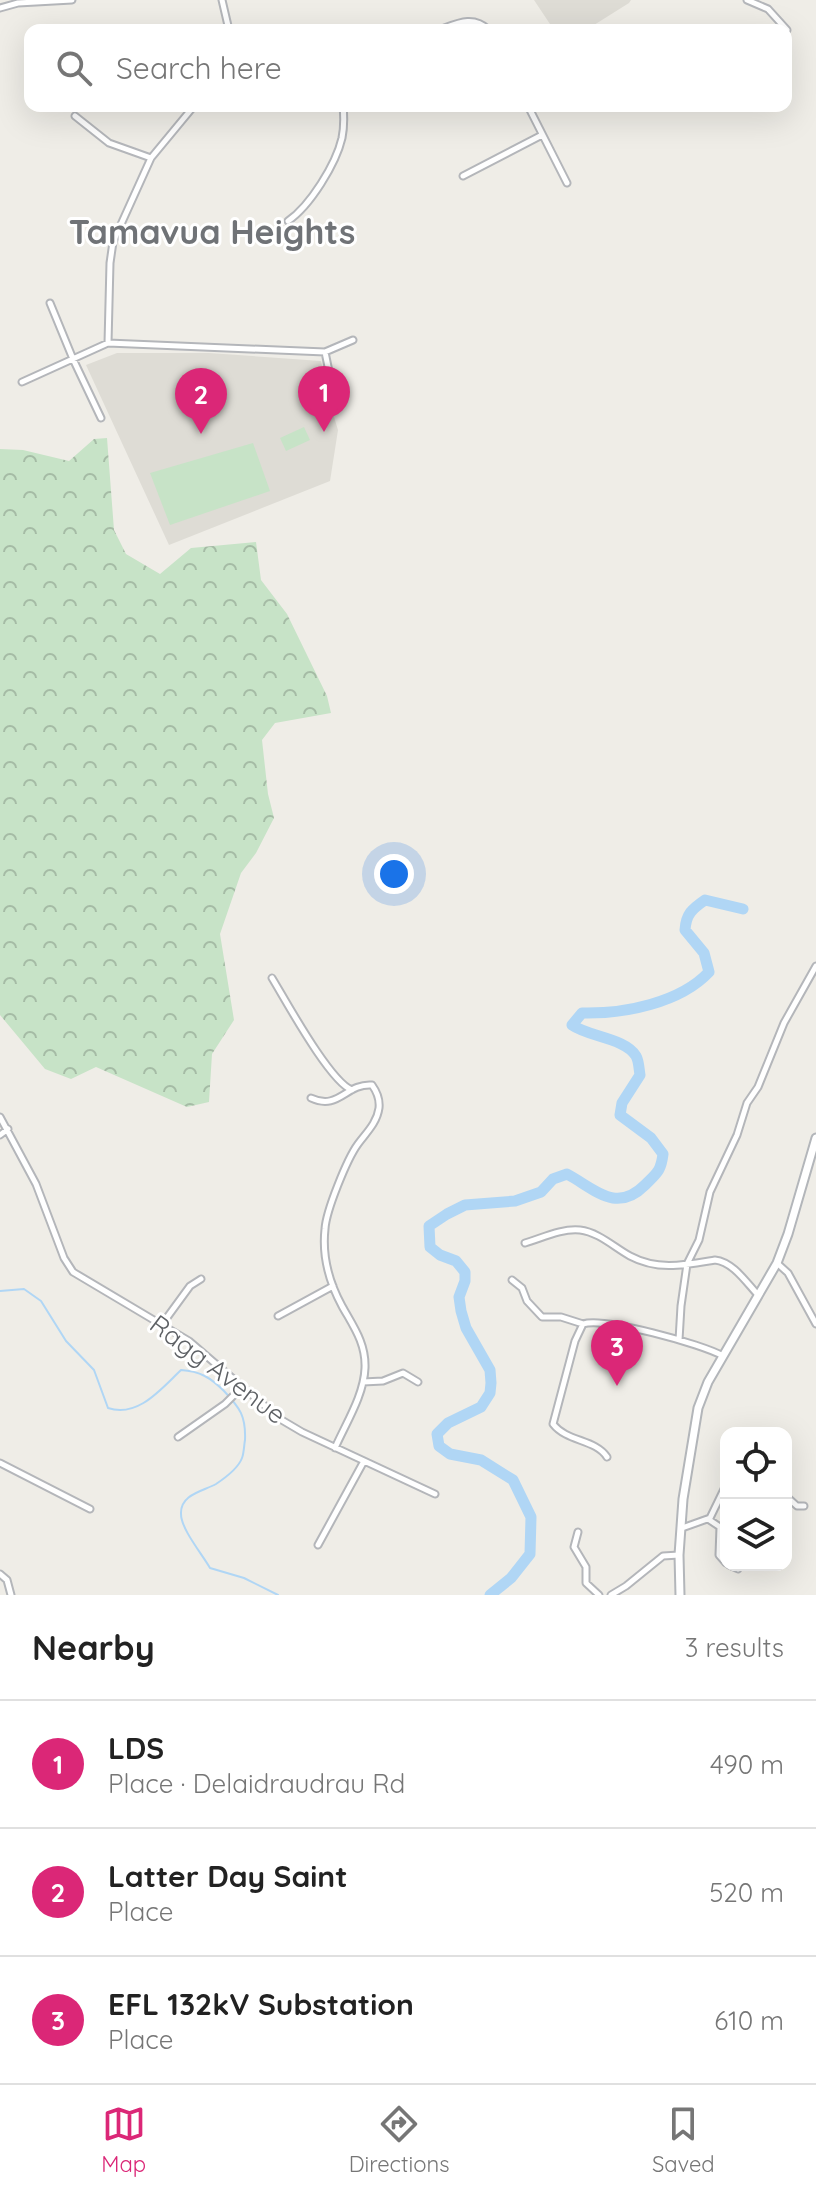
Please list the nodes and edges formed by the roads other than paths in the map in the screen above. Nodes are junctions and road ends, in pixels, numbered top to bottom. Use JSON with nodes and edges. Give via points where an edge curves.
{"nodes":[{"id":1,"x":72,"y":0,"type":"edge"},
{"id":2,"x":222,"y":0,"type":"edge"},
{"id":3,"x":747,"y":0,"type":"edge"},
{"id":4,"x":0,"y":8,"type":"edge"},
{"id":5,"x":228,"y":24,"type":"edge"},
{"id":6,"x":459,"y":24,"type":"edge"},
{"id":7,"x":482,"y":24,"type":"edge"},
{"id":8,"x":782,"y":24,"type":"edge"},
{"id":9,"x":189,"y":112,"type":"edge"},
{"id":10,"x":343,"y":112,"type":"edge"},
{"id":11,"x":531,"y":112,"type":"edge"},
{"id":12,"x":75,"y":116,"type":"dead end"},
{"id":13,"x":542,"y":135,"type":"junction"},
{"id":14,"x":151,"y":158,"type":"junction"},
{"id":15,"x":463,"y":176,"type":"dead end"},
{"id":16,"x":567,"y":183,"type":"dead end"},
{"id":17,"x":288,"y":221,"type":"dead end"},
{"id":18,"x":50,"y":303,"type":"dead end"},
{"id":19,"x":353,"y":340,"type":"dead end"},
{"id":20,"x":108,"y":343,"type":"junction"},
{"id":21,"x":325,"y":352,"type":"junction"},
{"id":22,"x":73,"y":359,"type":"junction"},
{"id":23,"x":22,"y":382,"type":"dead end"},
{"id":24,"x":333,"y":391,"type":"dead end"},
{"id":25,"x":101,"y":418,"type":"dead end"},
{"id":26,"x":816,"y":966,"type":"edge"},
{"id":27,"x":272,"y":978,"type":"dead end"},
{"id":28,"x":353,"y":1090,"type":"junction"},
{"id":29,"x":311,"y":1098,"type":"dead end"},
{"id":30,"x":0,"y":1117,"type":"edge"},
{"id":31,"x":8,"y":1129,"type":"junction"},
{"id":32,"x":0,"y":1135,"type":"edge"},
{"id":33,"x":816,"y":1138,"type":"edge"},
{"id":34,"x":525,"y":1243,"type":"dead end"},
{"id":35,"x":777,"y":1263,"type":"junction"},
{"id":36,"x":687,"y":1264,"type":"junction"},
{"id":37,"x":201,"y":1279,"type":"dead end"},
{"id":38,"x":512,"y":1280,"type":"dead end"},
{"id":39,"x":333,"y":1286,"type":"junction"},
{"id":40,"x":758,"y":1295,"type":"junction"},
{"id":41,"x":278,"y":1316,"type":"dead end"},
{"id":42,"x":163,"y":1323,"type":"junction"},
{"id":43,"x":583,"y":1324,"type":"junction"},
{"id":44,"x":816,"y":1324,"type":"edge"},
{"id":45,"x":679,"y":1340,"type":"junction"},
{"id":46,"x":723,"y":1356,"type":"junction"},
{"id":47,"x":363,"y":1382,"type":"junction"},
{"id":48,"x":418,"y":1382,"type":"dead end"},
{"id":49,"x":242,"y":1387,"type":"junction"},
{"id":50,"x":178,"y":1437,"type":"dead end"},
{"id":51,"x":335,"y":1448,"type":"junction"},
{"id":52,"x":607,"y":1457,"type":"dead end"},
{"id":53,"x":364,"y":1461,"type":"junction"},
{"id":54,"x":0,"y":1463,"type":"edge"},
{"id":55,"x":435,"y":1494,"type":"dead end"},
{"id":56,"x":720,"y":1499,"type":"edge"},
{"id":57,"x":789,"y":1499,"type":"edge"},
{"id":58,"x":804,"y":1506,"type":"dead end"},
{"id":59,"x":90,"y":1509,"type":"dead end"},
{"id":60,"x":708,"y":1519,"type":"junction"},
{"id":61,"x":720,"y":1528,"type":"edge"},
{"id":62,"x":681,"y":1529,"type":"junction"},
{"id":63,"x":578,"y":1532,"type":"dead end"},
{"id":64,"x":318,"y":1545,"type":"dead end"},
{"id":65,"x":679,"y":1555,"type":"junction"},
{"id":66,"x":0,"y":1574,"type":"edge"},
{"id":67,"x":11,"y":1595,"type":"edge"},
{"id":68,"x":599,"y":1595,"type":"edge"},
{"id":69,"x":611,"y":1595,"type":"edge"},
{"id":70,"x":680,"y":1595,"type":"edge"}],
"edges":[{"from":1,"to":4,"type":"street"},
{"from":2,"to":5,"type":"street"},
{"from":3,"to":8,"type":"street","via":[[768,9]]},
{"from":6,"to":7,"type":"street"},
{"from":9,"to":14,"type":"street"},
{"from":10,"to":17,"type":"street","via":[[342,138],[333,160],[300,213]]},
{"from":11,"to":13,"type":"street"},
{"from":12,"to":14,"type":"street","via":[[109,143]]},
{"from":13,"to":15,"type":"street"},
{"from":13,"to":16,"type":"street"},
{"from":14,"to":20,"type":"street","via":[[113,242]]},
{"from":18,"to":22,"type":"street"},
{"from":19,"to":21,"type":"street"},
{"from":20,"to":21,"type":"street"},
{"from":20,"to":22,"type":"street"},
{"from":21,"to":24,"type":"street"},
{"from":22,"to":23,"type":"street"},
{"from":22,"to":25,"type":"street"},
{"from":26,"to":36,"type":"street","via":[[747,1103]]},
{"from":27,"to":28,"type":"street","via":[[322,1058]]},
{"from":28,"to":29,"type":"street","via":[[326,1103]]},
{"from":28,"to":39,"type":"street","via":[[372,1085],[380,1104],[343,1175],[325,1227]]},
{"from":30,"to":31,"type":"street","name":"Ragg Avenue"},
{"from":31,"to":32,"type":"street"},
{"from":31,"to":42,"type":"street","name":"Ragg Avenue","via":[[73,1272]]},
{"from":33,"to":35,"type":"main road"},
{"from":34,"to":36,"type":"street","via":[[577,1229],[645,1263]]},
{"from":35,"to":40,"type":"main road"},
{"from":35,"to":44,"type":"street"},
{"from":36,"to":40,"type":"street","via":[[723,1261]]},
{"from":36,"to":45,"type":"street"},
{"from":37,"to":42,"type":"street"},
{"from":38,"to":43,"type":"street","via":[[542,1317]]},
{"from":39,"to":41,"type":"street"},
{"from":39,"to":47,"type":"street","via":[[363,1345]]},
{"from":40,"to":46,"type":"main road"},
{"from":42,"to":49,"type":"street","name":"Ragg Avenue"},
{"from":43,"to":45,"type":"street","via":[[610,1323]]},
{"from":43,"to":52,"type":"street","via":[[553,1424]]},
{"from":45,"to":46,"type":"street"},
{"from":46,"to":62,"type":"main road","via":[[694,1421]]},
{"from":47,"to":48,"type":"street","via":[[403,1373]]},
{"from":47,"to":51,"type":"street"},
{"from":49,"to":50,"type":"street"},
{"from":49,"to":51,"type":"street","name":"Ragg Avenue","via":[[280,1419]]},
{"from":51,"to":53,"type":"street","name":"Ragg Avenue"},
{"from":53,"to":55,"type":"street","name":"Ragg Avenue"},
{"from":53,"to":64,"type":"street"},
{"from":54,"to":59,"type":"street"},
{"from":56,"to":60,"type":"street"},
{"from":57,"to":58,"type":"street"},
{"from":60,"to":61,"type":"street"},
{"from":60,"to":62,"type":"street"},
{"from":62,"to":65,"type":"main road"},
{"from":63,"to":68,"type":"street","via":[[574,1547],[586,1567],[586,1583]]},
{"from":65,"to":69,"type":"street","via":[[663,1556]]},
{"from":65,"to":70,"type":"main road"},
{"from":66,"to":67,"type":"street"}]}
